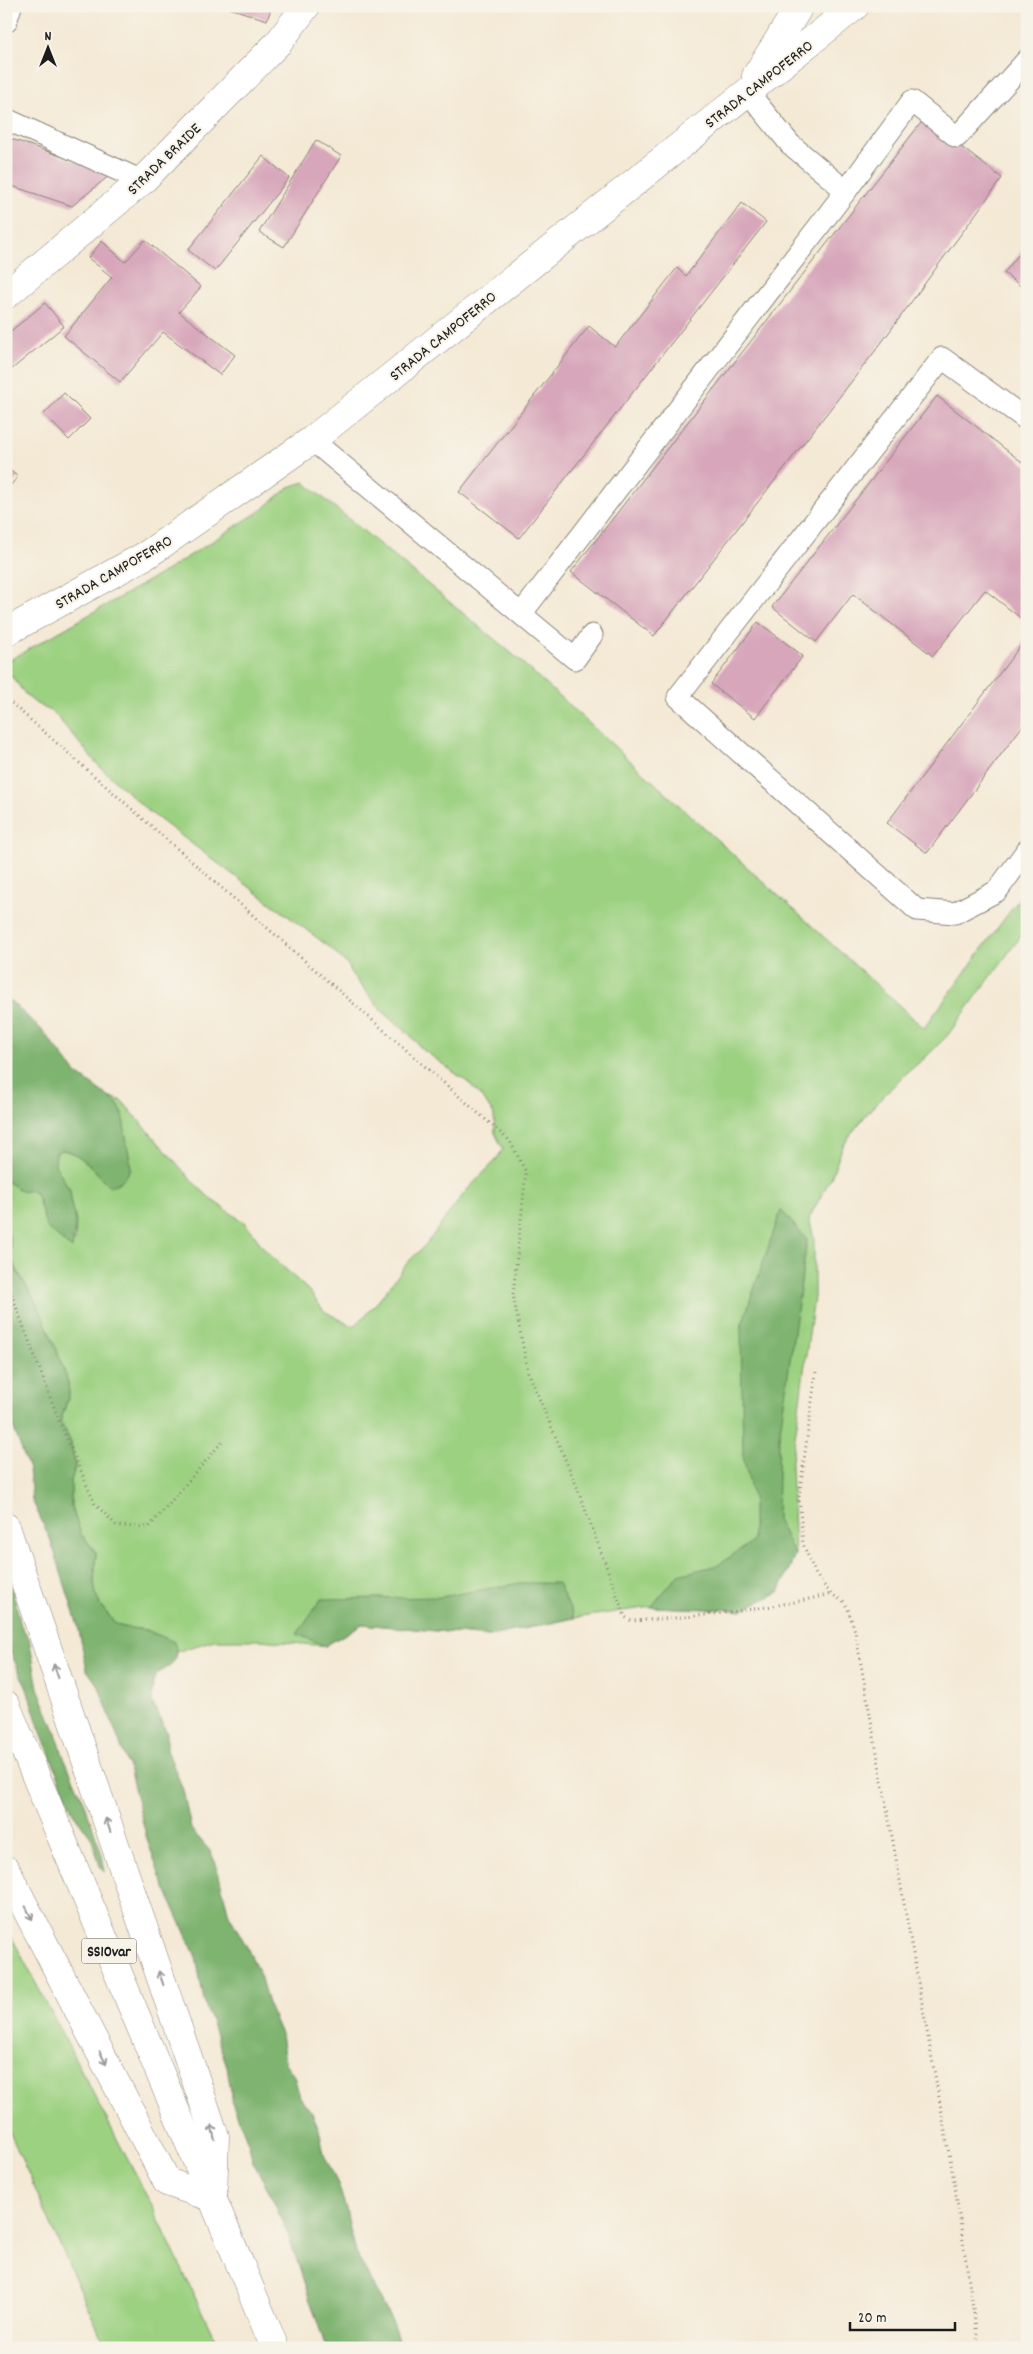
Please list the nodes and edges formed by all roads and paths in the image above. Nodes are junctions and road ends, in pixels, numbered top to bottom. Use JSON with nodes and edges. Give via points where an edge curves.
{"nodes":[{"id":1,"x":11,"y":6,"type":"edge"},
{"id":2,"x":306,"y":6,"type":"edge"},
{"id":3,"x":796,"y":6,"type":"edge"},
{"id":4,"x":855,"y":6,"type":"edge"},
{"id":5,"x":6,"y":22,"type":"edge"},
{"id":6,"x":1027,"y":60,"type":"edge"},
{"id":7,"x":747,"y":92,"type":"junction"},
{"id":8,"x":6,"y":119,"type":"edge"},
{"id":9,"x":142,"y":181,"type":"junction"},
{"id":10,"x":846,"y":191,"type":"junction"},
{"id":11,"x":6,"y":295,"type":"edge"},
{"id":12,"x":1027,"y":420,"type":"edge"},
{"id":13,"x":312,"y":440,"type":"junction"},
{"id":14,"x":522,"y":614,"type":"junction"},
{"id":15,"x":6,"y":632,"type":"edge"},
{"id":16,"x":592,"y":635,"type":"dead end"},
{"id":17,"x":6,"y":695,"type":"edge"},
{"id":18,"x":10,"y":702,"type":"junction"},
{"id":19,"x":6,"y":706,"type":"edge"},
{"id":20,"x":1027,"y":850,"type":"edge"},
{"id":21,"x":6,"y":1280,"type":"edge"},
{"id":22,"x":816,"y":1372,"type":"dead end"},
{"id":23,"x":222,"y":1442,"type":"dead end"},
{"id":24,"x":6,"y":1528,"type":"edge"},
{"id":25,"x":831,"y":1594,"type":"junction"},
{"id":26,"x":6,"y":1705,"type":"edge"},
{"id":27,"x":6,"y":1870,"type":"edge"},
{"id":28,"x":212,"y":2198,"type":"junction"},
{"id":29,"x":275,"y":2348,"type":"edge"},
{"id":30,"x":979,"y":2348,"type":"edge"}],
"edges":[{"from":1,"to":5,"type":"lane"},
{"from":2,"to":9,"type":"main road","name":"STRADA BRAIDE","via":[[279,42]]},
{"from":3,"to":7,"type":"main road"},
{"from":4,"to":7,"type":"main road","name":"STRADA CAMPOFERRO"},
{"from":6,"to":10,"type":"lane","via":[[957,137],[912,101]]},
{"from":7,"to":10,"type":"lane","via":[[790,144]]},
{"from":7,"to":13,"type":"main road","name":"STRADA CAMPOFERRO"},
{"from":8,"to":9,"type":"lane"},
{"from":9,"to":11,"type":"main road","name":"STRADA BRAIDE"},
{"from":10,"to":14,"type":"lane"},
{"from":12,"to":20,"type":"lane","via":[[942,358],[678,697],[917,910],[954,913],[997,891]]},
{"from":13,"to":14,"type":"lane"},
{"from":13,"to":15,"type":"main road","name":"STRADA CAMPOFERRO","via":[[148,554]]},
{"from":14,"to":16,"type":"lane","via":[[575,659]]},
{"from":17,"to":18,"type":"path"},
{"from":18,"to":19,"type":"path"},
{"from":18,"to":25,"type":"path","via":[[510,1141],[526,1172],[513,1295],[528,1372],[577,1487],[625,1617],[631,1621],[729,1613]]},
{"from":21,"to":23,"type":"path","via":[[95,1504],[117,1526],[149,1527]]},
{"from":22,"to":25,"type":"path","via":[[800,1496],[801,1525],[803,1544],[816,1575]]},
{"from":28,"to":24,"type":"main road","one_way":true,"via":[[215,2136]]},
{"from":25,"to":30,"type":"path","via":[[843,1601],[855,1631],[954,2181]]},
{"from":26,"to":28,"type":"main road","number":"SS10var"},
{"from":27,"to":28,"type":"main road","one_way":true,"via":[[167,2182]]},
{"from":28,"to":29,"type":"main road","number":"SS10var"}]}
